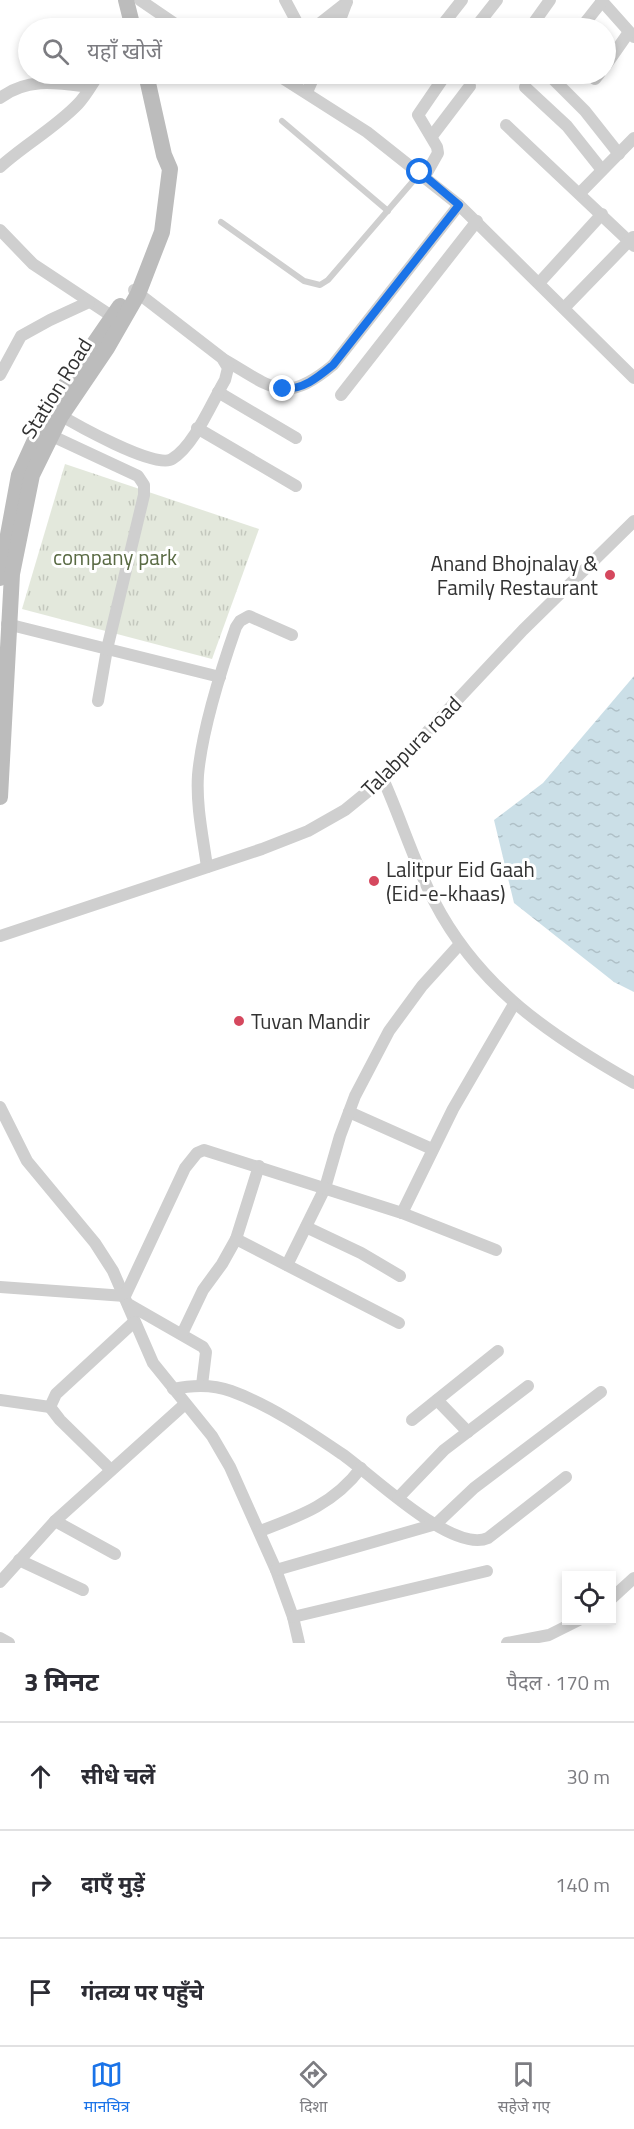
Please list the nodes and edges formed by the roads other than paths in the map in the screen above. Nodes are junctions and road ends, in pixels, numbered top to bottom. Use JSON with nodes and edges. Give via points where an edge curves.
{"nodes":[{"id":1,"x":126,"y":0,"type":"edge"},
{"id":2,"x":140,"y":0,"type":"edge"},
{"id":3,"x":285,"y":0,"type":"edge"},
{"id":4,"x":462,"y":0,"type":"edge"},
{"id":5,"x":497,"y":0,"type":"edge"},
{"id":6,"x":550,"y":0,"type":"edge"},
{"id":7,"x":602,"y":0,"type":"edge"},
{"id":8,"x":347,"y":1,"type":"edge"},
{"id":9,"x":130,"y":18,"type":"edge"},
{"id":10,"x":166,"y":18,"type":"edge"},
{"id":11,"x":295,"y":18,"type":"edge"},
{"id":12,"x":326,"y":18,"type":"edge"},
{"id":13,"x":341,"y":18,"type":"edge"},
{"id":14,"x":448,"y":18,"type":"edge"},
{"id":15,"x":483,"y":18,"type":"edge"},
{"id":16,"x":537,"y":18,"type":"edge"},
{"id":17,"x":588,"y":18,"type":"edge"},
{"id":18,"x":632,"y":35,"type":"edge"},
{"id":19,"x":616,"y":53,"type":"edge"},
{"id":20,"x":26,"y":84,"type":"edge"},
{"id":21,"x":66,"y":84,"type":"edge"},
{"id":22,"x":92,"y":84,"type":"edge"},
{"id":23,"x":148,"y":84,"type":"edge"},
{"id":24,"x":293,"y":84,"type":"edge"},
{"id":25,"x":311,"y":84,"type":"edge"},
{"id":26,"x":439,"y":84,"type":"edge"},
{"id":27,"x":558,"y":84,"type":"edge"},
{"id":28,"x":470,"y":86,"type":"dead end"},
{"id":29,"x":90,"y":87,"type":"junction"},
{"id":30,"x":525,"y":87,"type":"dead end"},
{"id":31,"x":307,"y":92,"type":"junction"},
{"id":32,"x":0,"y":98,"type":"edge"},
{"id":33,"x":282,"y":121,"type":"dead end"},
{"id":34,"x":506,"y":125,"type":"dead end"},
{"id":35,"x":432,"y":136,"type":"junction"},
{"id":36,"x":634,"y":138,"type":"edge"},
{"id":37,"x":619,"y":154,"type":"junction"},
{"id":38,"x":0,"y":167,"type":"edge"},
{"id":39,"x":602,"y":170,"type":"junction"},
{"id":40,"x":423,"y":174,"type":"junction"},
{"id":41,"x":580,"y":193,"type":"junction"},
{"id":42,"x":459,"y":205,"type":"junction"},
{"id":43,"x":388,"y":210,"type":"junction"},
{"id":44,"x":602,"y":214,"type":"junction"},
{"id":45,"x":477,"y":221,"type":"junction"},
{"id":46,"x":221,"y":222,"type":"dead end"},
{"id":47,"x":0,"y":230,"type":"edge"},
{"id":48,"x":632,"y":241,"type":"edge"},
{"id":49,"x":539,"y":283,"type":"junction"},
{"id":50,"x":135,"y":291,"type":"junction"},
{"id":51,"x":89,"y":302,"type":"junction"},
{"id":52,"x":564,"y":308,"type":"junction"},
{"id":53,"x":113,"y":317,"type":"junction"},
{"id":54,"x":222,"y":358,"type":"junction"},
{"id":55,"x":0,"y":375,"type":"edge"},
{"id":56,"x":634,"y":378,"type":"edge"},
{"id":57,"x":219,"y":392,"type":"junction"},
{"id":58,"x":341,"y":395,"type":"dead end"},
{"id":59,"x":55,"y":412,"type":"junction"},
{"id":60,"x":197,"y":428,"type":"junction"},
{"id":61,"x":50,"y":435,"type":"junction"},
{"id":62,"x":296,"y":438,"type":"dead end"},
{"id":63,"x":296,"y":486,"type":"dead end"},
{"id":64,"x":634,"y":521,"type":"edge"},
{"id":65,"x":0,"y":578,"type":"edge"},
{"id":66,"x":7,"y":624,"type":"junction"},
{"id":67,"x":292,"y":635,"type":"dead end"},
{"id":68,"x":107,"y":649,"type":"junction"},
{"id":69,"x":220,"y":677,"type":"junction"},
{"id":70,"x":98,"y":701,"type":"dead end"},
{"id":71,"x":384,"y":778,"type":"junction"},
{"id":72,"x":0,"y":797,"type":"edge"},
{"id":73,"x":207,"y":867,"type":"junction"},
{"id":74,"x":0,"y":936,"type":"edge"},
{"id":75,"x":460,"y":944,"type":"junction"},
{"id":76,"x":514,"y":1004,"type":"junction"},
{"id":77,"x":634,"y":1083,"type":"edge"},
{"id":78,"x":0,"y":1107,"type":"edge"},
{"id":79,"x":349,"y":1112,"type":"junction"},
{"id":80,"x":432,"y":1149,"type":"junction"},
{"id":81,"x":259,"y":1166,"type":"junction"},
{"id":82,"x":325,"y":1188,"type":"junction"},
{"id":83,"x":402,"y":1213,"type":"junction"},
{"id":84,"x":306,"y":1227,"type":"junction"},
{"id":85,"x":236,"y":1239,"type":"junction"},
{"id":86,"x":496,"y":1250,"type":"dead end"},
{"id":87,"x":287,"y":1265,"type":"junction"},
{"id":88,"x":400,"y":1276,"type":"dead end"},
{"id":89,"x":0,"y":1287,"type":"edge"},
{"id":90,"x":127,"y":1300,"type":"junction"},
{"id":91,"x":134,"y":1322,"type":"junction"},
{"id":92,"x":399,"y":1323,"type":"dead end"},
{"id":93,"x":182,"y":1334,"type":"junction"},
{"id":94,"x":498,"y":1351,"type":"dead end"},
{"id":95,"x":202,"y":1385,"type":"junction"},
{"id":96,"x":528,"y":1386,"type":"dead end"},
{"id":97,"x":172,"y":1389,"type":"junction"},
{"id":98,"x":601,"y":1392,"type":"dead end"},
{"id":99,"x":0,"y":1400,"type":"edge"},
{"id":100,"x":437,"y":1400,"type":"junction"},
{"id":101,"x":185,"y":1404,"type":"junction"},
{"id":102,"x":50,"y":1407,"type":"junction"},
{"id":103,"x":412,"y":1420,"type":"dead end"},
{"id":104,"x":468,"y":1432,"type":"junction"},
{"id":105,"x":360,"y":1468,"type":"junction"},
{"id":106,"x":111,"y":1470,"type":"junction"},
{"id":107,"x":566,"y":1477,"type":"dead end"},
{"id":108,"x":398,"y":1498,"type":"junction"},
{"id":109,"x":55,"y":1521,"type":"junction"},
{"id":110,"x":436,"y":1524,"type":"junction"},
{"id":111,"x":260,"y":1531,"type":"junction"},
{"id":112,"x":115,"y":1554,"type":"dead end"},
{"id":113,"x":19,"y":1560,"type":"junction"},
{"id":114,"x":276,"y":1570,"type":"junction"},
{"id":115,"x":487,"y":1571,"type":"dead end"},
{"id":116,"x":634,"y":1578,"type":"edge"},
{"id":117,"x":0,"y":1582,"type":"edge"},
{"id":118,"x":83,"y":1590,"type":"dead end"},
{"id":119,"x":616,"y":1594,"type":"edge"},
{"id":120,"x":293,"y":1617,"type":"junction"},
{"id":121,"x":569,"y":1625,"type":"edge"},
{"id":122,"x":0,"y":1638,"type":"edge"},
{"id":123,"x":9,"y":1643,"type":"edge"},
{"id":124,"x":299,"y":1643,"type":"edge"},
{"id":125,"x":507,"y":1643,"type":"edge"}],
"edges":[{"from":1,"to":9,"type":"main road"},
{"from":2,"to":10,"type":"street"},
{"from":3,"to":11,"type":"street"},
{"from":4,"to":14,"type":"street"},
{"from":5,"to":15,"type":"street"},
{"from":6,"to":16,"type":"street"},
{"from":7,"to":17,"type":"street"},
{"from":7,"to":18,"type":"street"},
{"from":8,"to":12,"type":"street"},
{"from":8,"to":13,"type":"street"},
{"from":18,"to":19,"type":"street"},
{"from":20,"to":32,"type":"street"},
{"from":21,"to":29,"type":"street"},
{"from":22,"to":29,"type":"street"},
{"from":23,"to":50,"type":"main road","via":[[164,155],[150,239]]},
{"from":24,"to":31,"type":"street"},
{"from":25,"to":31,"type":"street"},
{"from":26,"to":35,"type":"street","via":[[418,115]]},
{"from":27,"to":37,"type":"street"},
{"from":28,"to":35,"type":"street"},
{"from":29,"to":38,"type":"street","via":[[68,114]]},
{"from":30,"to":39,"type":"street","via":[[567,126]]},
{"from":31,"to":40,"type":"street"},
{"from":33,"to":43,"type":"lane"},
{"from":34,"to":41,"type":"street"},
{"from":35,"to":40,"type":"street","via":[[438,153]]},
{"from":36,"to":37,"type":"street"},
{"from":37,"to":39,"type":"street"},
{"from":39,"to":41,"type":"street"},
{"from":40,"to":42,"type":"street"},
{"from":40,"to":43,"type":"lane"},
{"from":41,"to":44,"type":"street"},
{"from":42,"to":45,"type":"street"},
{"from":42,"to":54,"type":"street","via":[[333,365],[313,381],[296,389],[283,389]]},
{"from":43,"to":46,"type":"lane","via":[[320,285],[304,281]]},
{"from":44,"to":48,"type":"street"},
{"from":44,"to":49,"type":"street"},
{"from":45,"to":49,"type":"street"},
{"from":45,"to":58,"type":"street"},
{"from":47,"to":51,"type":"street","via":[[33,264]]},
{"from":48,"to":52,"type":"street"},
{"from":49,"to":52,"type":"street"},
{"from":50,"to":53,"type":"main road"},
{"from":50,"to":54,"type":"street"},
{"from":50,"to":59,"type":"main road","name":"Station Road","via":[[107,348]]},
{"from":51,"to":53,"type":"street"},
{"from":51,"to":55,"type":"street","via":[[21,336]]},
{"from":52,"to":56,"type":"street"},
{"from":53,"to":59,"type":"main road"},
{"from":54,"to":57,"type":"street","via":[[228,368]]},
{"from":57,"to":60,"type":"street"},
{"from":57,"to":62,"type":"street"},
{"from":59,"to":60,"type":"street","via":[[161,462],[184,451]]},
{"from":59,"to":61,"type":"main road","name":"Station Road"},
{"from":59,"to":65,"type":"main road","via":[[19,476]]},
{"from":60,"to":63,"type":"street"},
{"from":61,"to":66,"type":"main road","name":"Station Road","via":[[26,499]]},
{"from":61,"to":68,"type":"street","via":[[138,476],[144,485]]},
{"from":64,"to":71,"type":"street","name":"Talabpura road","via":[[523,630]]},
{"from":66,"to":68,"type":"street"},
{"from":66,"to":72,"type":"main road","name":"Station Road"},
{"from":67,"to":69,"type":"street","via":[[257,619],[244,618],[236,627]]},
{"from":68,"to":69,"type":"street"},
{"from":68,"to":70,"type":"street"},
{"from":69,"to":73,"type":"street","via":[[198,774]]},
{"from":71,"to":73,"type":"street","name":"Talabpura road","via":[[345,810],[308,831]]},
{"from":71,"to":75,"type":"street","via":[[434,900]]},
{"from":73,"to":74,"type":"street","name":"Talabpura road"},
{"from":75,"to":76,"type":"street","via":[[480,971]]},
{"from":75,"to":79,"type":"street","via":[[389,1031]]},
{"from":76,"to":77,"type":"street"},
{"from":76,"to":80,"type":"street"},
{"from":78,"to":90,"type":"street","via":[[27,1161],[95,1244]]},
{"from":79,"to":80,"type":"street"},
{"from":79,"to":82,"type":"street"},
{"from":80,"to":83,"type":"street"},
{"from":81,"to":82,"type":"street"},
{"from":81,"to":85,"type":"street"},
{"from":81,"to":90,"type":"street","via":[[213,1151],[197,1153],[185,1168]]},
{"from":82,"to":83,"type":"street"},
{"from":82,"to":84,"type":"street"},
{"from":83,"to":86,"type":"street"},
{"from":84,"to":87,"type":"street"},
{"from":84,"to":88,"type":"street"},
{"from":85,"to":87,"type":"street"},
{"from":85,"to":93,"type":"street","via":[[203,1290]]},
{"from":87,"to":92,"type":"street"},
{"from":89,"to":90,"type":"street"},
{"from":90,"to":91,"type":"street"},
{"from":90,"to":93,"type":"street"},
{"from":91,"to":97,"type":"street","via":[[153,1363]]},
{"from":91,"to":102,"type":"street","via":[[56,1394]]},
{"from":93,"to":95,"type":"street","via":[[206,1352]]},
{"from":94,"to":100,"type":"street"},
{"from":95,"to":97,"type":"street"},
{"from":95,"to":105,"type":"street","via":[[230,1390],[295,1424]]},
{"from":96,"to":104,"type":"street"},
{"from":97,"to":101,"type":"street"},
{"from":98,"to":110,"type":"street","via":[[474,1488]]},
{"from":99,"to":102,"type":"street"},
{"from":100,"to":103,"type":"street"},
{"from":100,"to":104,"type":"street"},
{"from":101,"to":106,"type":"street"},
{"from":101,"to":111,"type":"street","via":[[212,1436]]},
{"from":102,"to":106,"type":"street"},
{"from":104,"to":108,"type":"street","via":[[431,1461]]},
{"from":105,"to":108,"type":"street"},
{"from":105,"to":111,"type":"street","via":[[338,1495],[321,1506]]},
{"from":106,"to":109,"type":"street"},
{"from":107,"to":110,"type":"street","via":[[481,1541],[467,1541]]},
{"from":108,"to":110,"type":"street"},
{"from":109,"to":112,"type":"street"},
{"from":109,"to":113,"type":"street"},
{"from":110,"to":114,"type":"street"},
{"from":111,"to":114,"type":"street"},
{"from":113,"to":117,"type":"street"},
{"from":113,"to":118,"type":"street"},
{"from":114,"to":120,"type":"street"},
{"from":115,"to":120,"type":"street"},
{"from":116,"to":119,"type":"street"},
{"from":120,"to":124,"type":"street"},
{"from":121,"to":125,"type":"street","via":[[549,1635]]},
{"from":122,"to":123,"type":"street"}]}
